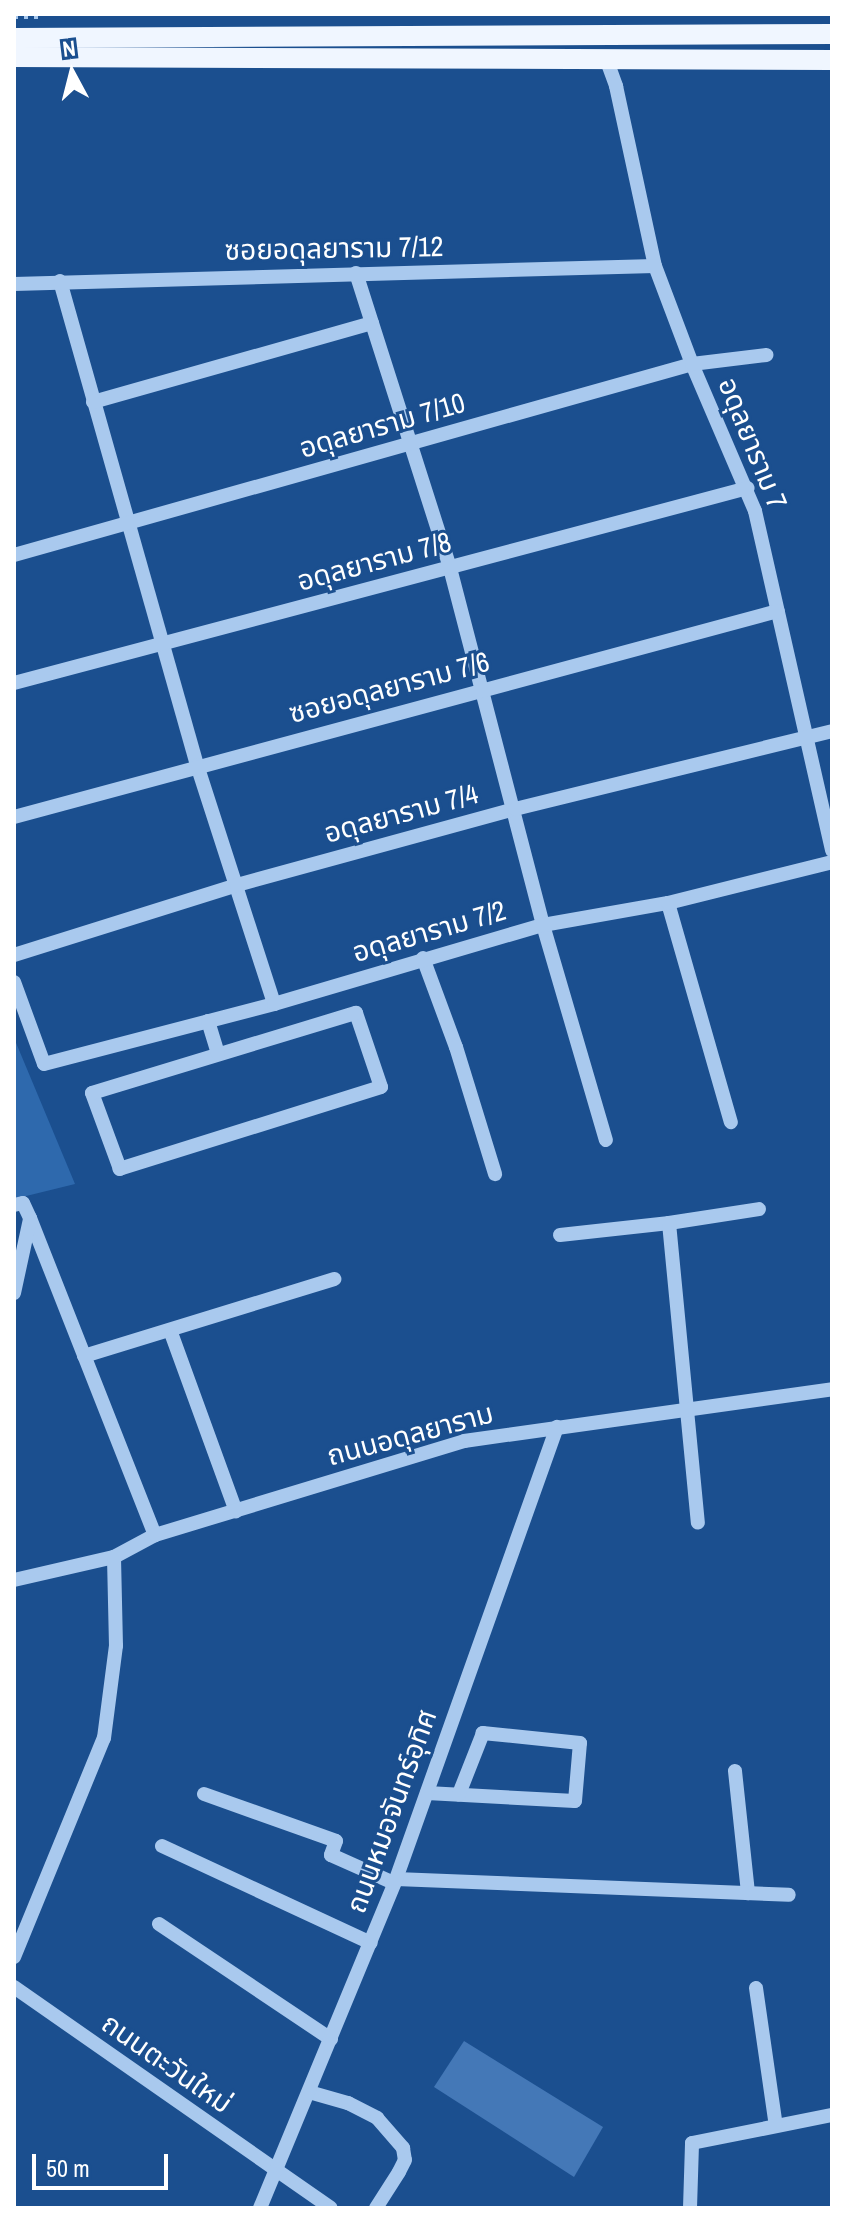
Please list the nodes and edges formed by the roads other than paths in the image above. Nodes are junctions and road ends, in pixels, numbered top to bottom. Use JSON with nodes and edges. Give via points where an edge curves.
{"nodes":[{"id":1,"x":832,"y":34,"type":"edge"},
{"id":2,"x":14,"y":38,"type":"edge"},
{"id":3,"x":14,"y":57,"type":"edge"},
{"id":4,"x":832,"y":60,"type":"edge"},
{"id":5,"x":607,"y":61,"type":"junction"},
{"id":6,"x":655,"y":266,"type":"junction"},
{"id":7,"x":356,"y":273,"type":"junction"},
{"id":8,"x":60,"y":281,"type":"junction"},
{"id":9,"x":14,"y":284,"type":"edge"},
{"id":10,"x":372,"y":323,"type":"junction"},
{"id":11,"x":766,"y":355,"type":"dead end"},
{"id":12,"x":692,"y":364,"type":"junction"},
{"id":13,"x":93,"y":402,"type":"junction"},
{"id":14,"x":410,"y":445,"type":"junction"},
{"id":15,"x":748,"y":488,"type":"junction"},
{"id":16,"x":127,"y":525,"type":"junction"},
{"id":17,"x":14,"y":555,"type":"edge"},
{"id":18,"x":450,"y":568,"type":"junction"},
{"id":19,"x":778,"y":611,"type":"junction"},
{"id":20,"x":162,"y":644,"type":"junction"},
{"id":21,"x":14,"y":683,"type":"edge"},
{"id":22,"x":482,"y":688,"type":"junction"},
{"id":23,"x":832,"y":731,"type":"edge"},
{"id":24,"x":806,"y":738,"type":"junction"},
{"id":25,"x":197,"y":765,"type":"junction"},
{"id":26,"x":827,"y":802,"type":"edge"},
{"id":27,"x":515,"y":809,"type":"junction"},
{"id":28,"x":14,"y":817,"type":"edge"},
{"id":29,"x":832,"y":850,"type":"edge"},
{"id":30,"x":832,"y":862,"type":"edge"},
{"id":31,"x":237,"y":885,"type":"junction"},
{"id":32,"x":668,"y":903,"type":"junction"},
{"id":33,"x":543,"y":925,"type":"junction"},
{"id":34,"x":14,"y":955,"type":"edge"},
{"id":35,"x":423,"y":958,"type":"junction"},
{"id":36,"x":14,"y":982,"type":"edge"},
{"id":37,"x":274,"y":1004,"type":"junction"},
{"id":38,"x":208,"y":1021,"type":"junction"},
{"id":39,"x":218,"y":1054,"type":"junction"},
{"id":40,"x":731,"y":1122,"type":"dead end"},
{"id":41,"x":606,"y":1140,"type":"dead end"},
{"id":42,"x":495,"y":1174,"type":"dead end"},
{"id":43,"x":14,"y":1205,"type":"edge"},
{"id":44,"x":759,"y":1209,"type":"dead end"},
{"id":45,"x":30,"y":1218,"type":"junction"},
{"id":46,"x":669,"y":1223,"type":"junction"},
{"id":47,"x":560,"y":1235,"type":"dead end"},
{"id":48,"x":334,"y":1279,"type":"dead end"},
{"id":49,"x":14,"y":1293,"type":"edge"},
{"id":50,"x":170,"y":1330,"type":"junction"},
{"id":51,"x":84,"y":1356,"type":"junction"},
{"id":52,"x":832,"y":1389,"type":"edge"},
{"id":53,"x":689,"y":1409,"type":"junction"},
{"id":54,"x":557,"y":1427,"type":"junction"},
{"id":55,"x":236,"y":1511,"type":"junction"},
{"id":56,"x":698,"y":1523,"type":"dead end"},
{"id":57,"x":155,"y":1535,"type":"junction"},
{"id":58,"x":114,"y":1557,"type":"junction"},
{"id":59,"x":14,"y":1580,"type":"edge"},
{"id":60,"x":735,"y":1771,"type":"dead end"},
{"id":61,"x":427,"y":1793,"type":"junction"},
{"id":62,"x":204,"y":1794,"type":"dead end"},
{"id":63,"x":459,"y":1794,"type":"junction"},
{"id":64,"x":162,"y":1846,"type":"dead end"},
{"id":65,"x":395,"y":1881,"type":"junction"},
{"id":66,"x":748,"y":1893,"type":"junction"},
{"id":67,"x":789,"y":1895,"type":"dead end"},
{"id":68,"x":159,"y":1924,"type":"dead end"},
{"id":69,"x":371,"y":1943,"type":"junction"},
{"id":70,"x":14,"y":1957,"type":"edge"},
{"id":71,"x":14,"y":1987,"type":"edge"},
{"id":72,"x":756,"y":1988,"type":"dead end"},
{"id":73,"x":331,"y":2039,"type":"junction"},
{"id":74,"x":309,"y":2092,"type":"junction"},
{"id":75,"x":832,"y":2115,"type":"edge"},
{"id":76,"x":776,"y":2126,"type":"junction"},
{"id":77,"x":275,"y":2172,"type":"junction"},
{"id":78,"x":260,"y":2208,"type":"edge"},
{"id":79,"x":331,"y":2208,"type":"edge"},
{"id":80,"x":376,"y":2208,"type":"edge"},
{"id":81,"x":690,"y":2208,"type":"edge"}],
"edges":[{"from":1,"to":2,"type":"main road"},
{"from":3,"to":5,"type":"main road"},
{"from":4,"to":5,"type":"main road"},
{"from":5,"to":6,"type":"street","name":"อดุลยาราม 7"},
{"from":6,"to":7,"type":"street","name":"ซอยอดุลยาราม 7/12"},
{"from":6,"to":12,"type":"street","name":"อดุลยาราม 7"},
{"from":7,"to":8,"type":"street","name":"ซอยอดุลยาราม 7/12"},
{"from":7,"to":10,"type":"street"},
{"from":8,"to":9,"type":"street","name":"ซอยอดุลยาราม 7/12"},
{"from":8,"to":13,"type":"street"},
{"from":10,"to":13,"type":"street"},
{"from":10,"to":14,"type":"street"},
{"from":11,"to":12,"type":"street","name":"อดุลยาราม 7/10"},
{"from":12,"to":14,"type":"street","name":"อดุลยาราม 7/10"},
{"from":12,"to":15,"type":"street","name":"อดุลยาราม 7"},
{"from":13,"to":16,"type":"street"},
{"from":14,"to":16,"type":"street","name":"อดุลยาราม 7/10"},
{"from":14,"to":18,"type":"street"},
{"from":15,"to":18,"type":"street","name":"อดุลยาราม 7/8"},
{"from":15,"to":19,"type":"street","name":"อดุลยาราม 7"},
{"from":16,"to":17,"type":"street","name":"อดุลยาราม 7/10"},
{"from":16,"to":20,"type":"street"},
{"from":18,"to":20,"type":"street","name":"อดุลยาราม 7/8"},
{"from":18,"to":22,"type":"street"},
{"from":19,"to":22,"type":"street","name":"ซอยอดุลยาราม 7/6"},
{"from":19,"to":24,"type":"street","name":"อดุลยาราม 7"},
{"from":20,"to":21,"type":"street","name":"อดุลยาราม 7/8"},
{"from":20,"to":25,"type":"street"},
{"from":22,"to":25,"type":"street","name":"ซอยอดุลยาราม 7/6"},
{"from":22,"to":27,"type":"street"},
{"from":23,"to":24,"type":"street","name":"อดุลยาราม 7/4"},
{"from":24,"to":26,"type":"street","name":"อดุลยาราม 7"},
{"from":24,"to":27,"type":"street","name":"อดุลยาราม 7/4"},
{"from":25,"to":28,"type":"street","name":"ซอยอดุลยาราม 7/6"},
{"from":25,"to":31,"type":"street"},
{"from":26,"to":29,"type":"street","name":"อดุลยาราม 7"},
{"from":27,"to":31,"type":"street","name":"อดุลยาราม 7/4"},
{"from":27,"to":33,"type":"street"},
{"from":30,"to":32,"type":"street","name":"อดุลยาราม 7/2"},
{"from":31,"to":34,"type":"street","name":"อดุลยาราม 7/4"},
{"from":31,"to":37,"type":"street"},
{"from":32,"to":33,"type":"street","name":"อดุลยาราม 7/2"},
{"from":32,"to":40,"type":"street"},
{"from":33,"to":35,"type":"street","name":"อดุลยาราม 7/2"},
{"from":33,"to":41,"type":"street"},
{"from":35,"to":37,"type":"street","name":"อดุลยาราม 7/2"},
{"from":35,"to":42,"type":"street"},
{"from":36,"to":38,"type":"street","name":"อดุลยาราม 7/2","via":[[44,1064]]},
{"from":37,"to":38,"type":"street","name":"อดุลยาราม 7/2"},
{"from":38,"to":39,"type":"street"},
{"from":39,"to":39,"type":"street","via":[[356,1013],[381,1087],[120,1169],[92,1093]]},
{"from":43,"to":45,"type":"street","via":[[23,1203]]},
{"from":44,"to":46,"type":"street"},
{"from":45,"to":49,"type":"street"},
{"from":45,"to":51,"type":"street"},
{"from":46,"to":47,"type":"street"},
{"from":46,"to":53,"type":"street"},
{"from":48,"to":50,"type":"street"},
{"from":50,"to":51,"type":"street"},
{"from":50,"to":55,"type":"street"},
{"from":51,"to":57,"type":"street"},
{"from":52,"to":53,"type":"street","name":"ถนนอดุลยาราม"},
{"from":53,"to":54,"type":"street","name":"ถนนอดุลยาราม"},
{"from":53,"to":56,"type":"street"},
{"from":54,"to":55,"type":"street","name":"ถนนอดุลยาราม","via":[[464,1441]]},
{"from":54,"to":61,"type":"street","name":"ถนนหมอจันทร์อุทิศ"},
{"from":55,"to":57,"type":"street","name":"ถนนอดุลยาราม"},
{"from":57,"to":58,"type":"street","name":"ถนนอดุลยาราม"},
{"from":58,"to":59,"type":"street","name":"ถนนอดุลยาราม"},
{"from":58,"to":70,"type":"street","via":[[116,1646],[104,1738]]},
{"from":60,"to":66,"type":"street"},
{"from":61,"to":63,"type":"street"},
{"from":61,"to":65,"type":"street","name":"ถนนหมอจันทร์อุทิศ"},
{"from":62,"to":65,"type":"street","via":[[336,1841],[331,1855]]},
{"from":63,"to":63,"type":"street","via":[[575,1801],[580,1743],[483,1733]]},
{"from":64,"to":69,"type":"street"},
{"from":65,"to":66,"type":"street"},
{"from":65,"to":69,"type":"street","name":"ถนนหมอจันทร์อุทิศ"},
{"from":66,"to":67,"type":"street"},
{"from":68,"to":73,"type":"street"},
{"from":69,"to":73,"type":"street","name":"ถนนหมอจันทร์อุทิศ"},
{"from":71,"to":77,"type":"street","name":"ถนนตะวันใหม่"},
{"from":72,"to":76,"type":"street"},
{"from":73,"to":74,"type":"street","name":"ถนนหมอจันทร์อุทิศ"},
{"from":74,"to":77,"type":"street","name":"ถนนหมอจันทร์อุทิศ"},
{"from":74,"to":80,"type":"street","via":[[377,2118],[403,2148],[405,2160]]},
{"from":75,"to":76,"type":"street"},
{"from":76,"to":81,"type":"street","via":[[692,2143]]},
{"from":77,"to":78,"type":"street","name":"ถนนหมอจันทร์อุทิศ"},
{"from":77,"to":79,"type":"street","name":"ถนนตะวันใหม่"}]}
